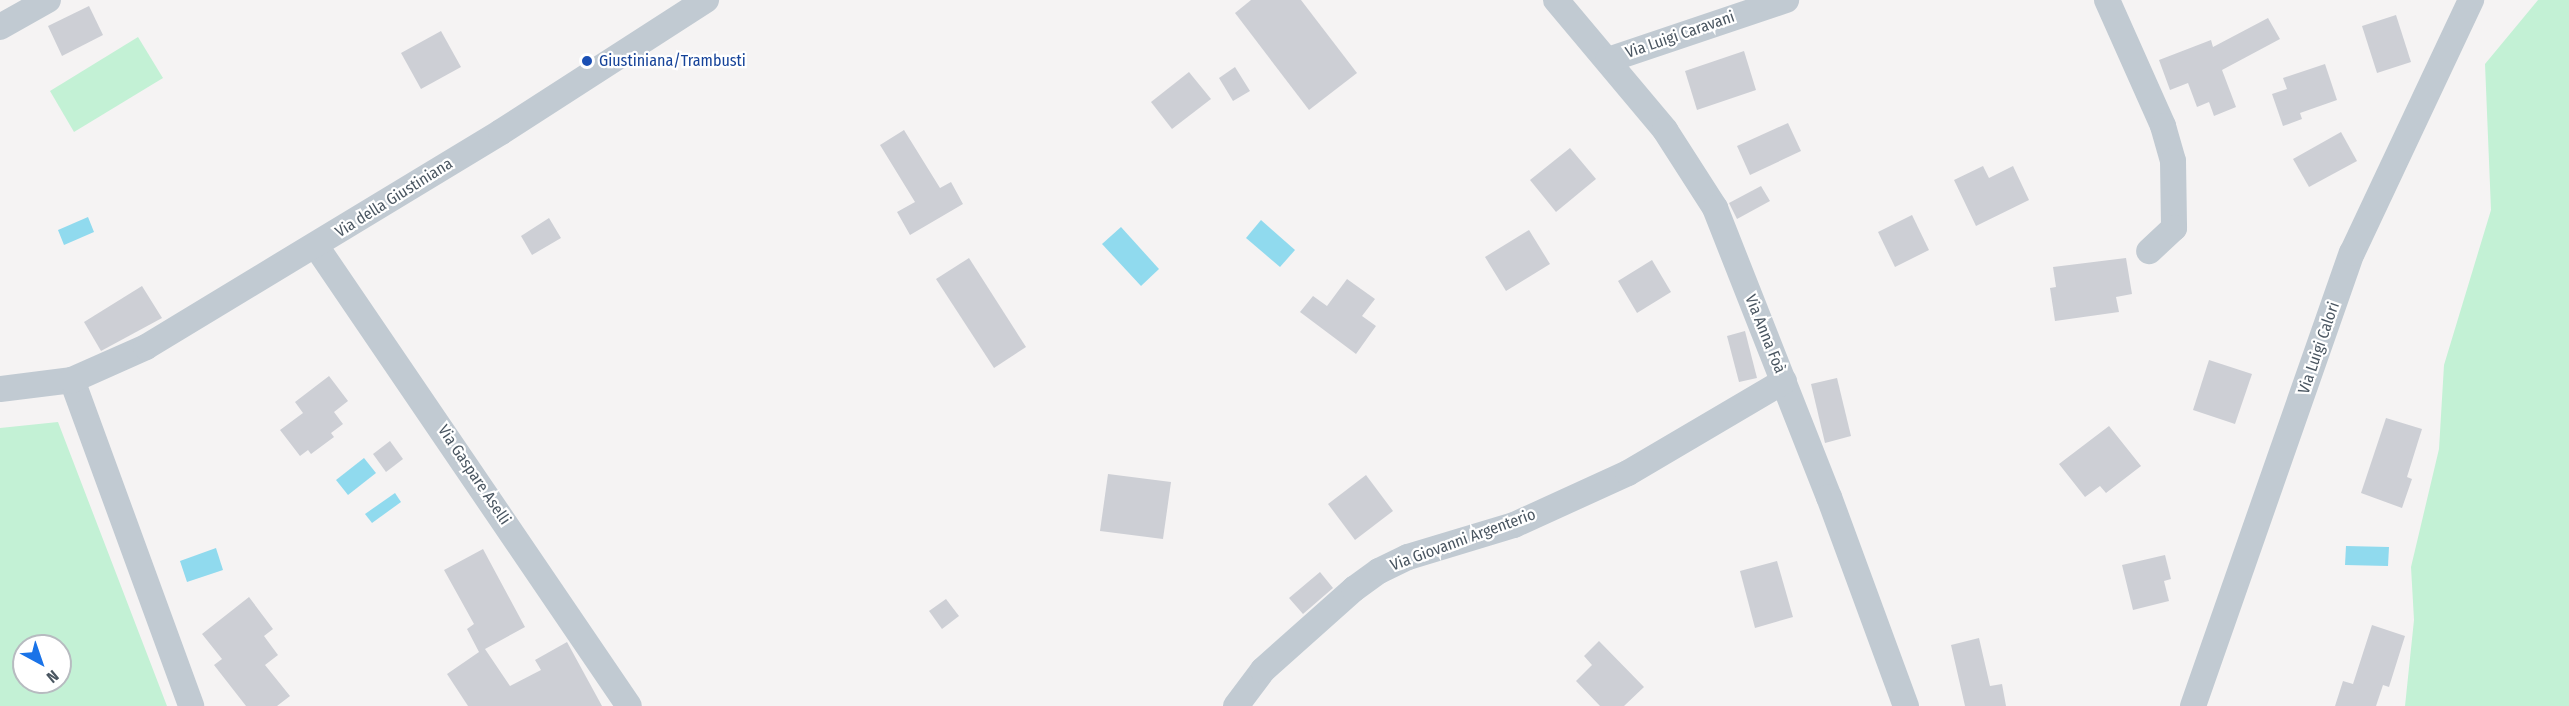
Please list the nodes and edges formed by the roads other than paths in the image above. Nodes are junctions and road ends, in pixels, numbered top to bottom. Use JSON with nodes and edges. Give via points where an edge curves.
{"nodes":[{"id":1,"x":48,"y":0,"type":"edge"},
{"id":2,"x":706,"y":0,"type":"edge"},
{"id":3,"x":1556,"y":0,"type":"edge"},
{"id":4,"x":1786,"y":0,"type":"edge"},
{"id":5,"x":2107,"y":0,"type":"edge"},
{"id":6,"x":2471,"y":0,"type":"edge"},
{"id":7,"x":674,"y":9,"type":"edge"},
{"id":8,"x":0,"y":27,"type":"edge"},
{"id":9,"x":1608,"y":60,"type":"junction"},
{"id":10,"x":316,"y":246,"type":"junction"},
{"id":11,"x":2149,"y":250,"type":"dead end"},
{"id":12,"x":72,"y":380,"type":"junction"},
{"id":13,"x":1784,"y":381,"type":"junction"},
{"id":14,"x":0,"y":389,"type":"edge"},
{"id":15,"x":191,"y":706,"type":"edge"},
{"id":16,"x":629,"y":706,"type":"edge"},
{"id":17,"x":1236,"y":706,"type":"edge"},
{"id":18,"x":1906,"y":706,"type":"edge"},
{"id":19,"x":2193,"y":706,"type":"edge"}],
"edges":[{"from":1,"to":8,"type":"street"},
{"from":2,"to":7,"type":"street","name":"Via della Giustiniana"},
{"from":3,"to":9,"type":"street","name":"Via Anna Foà"},
{"from":4,"to":9,"type":"street","name":"Via Luigi Caravani"},
{"from":5,"to":11,"type":"street","via":[[2163,126],[2173,161],[2174,228]]},
{"from":6,"to":19,"type":"street","name":"Via Luigi Calori","via":[[2352,253]]},
{"from":7,"to":10,"type":"street","name":"Via della Giustiniana"},
{"from":9,"to":13,"type":"street","name":"Via Anna Foà","via":[[1703,186]]},
{"from":10,"to":12,"type":"street","name":"Via della Giustiniana","via":[[146,347]]},
{"from":10,"to":16,"type":"street","name":"Via Gaspare Aselli"},
{"from":12,"to":14,"type":"street","name":"Via della Giustiniana"},
{"from":12,"to":15,"type":"street"},
{"from":13,"to":17,"type":"street","name":"Via Giovanni Argenterio","via":[[1628,473],[1514,525],[1408,557],[1378,572],[1263,670]]},
{"from":13,"to":18,"type":"street","name":"Via Anna Foà"}]}
